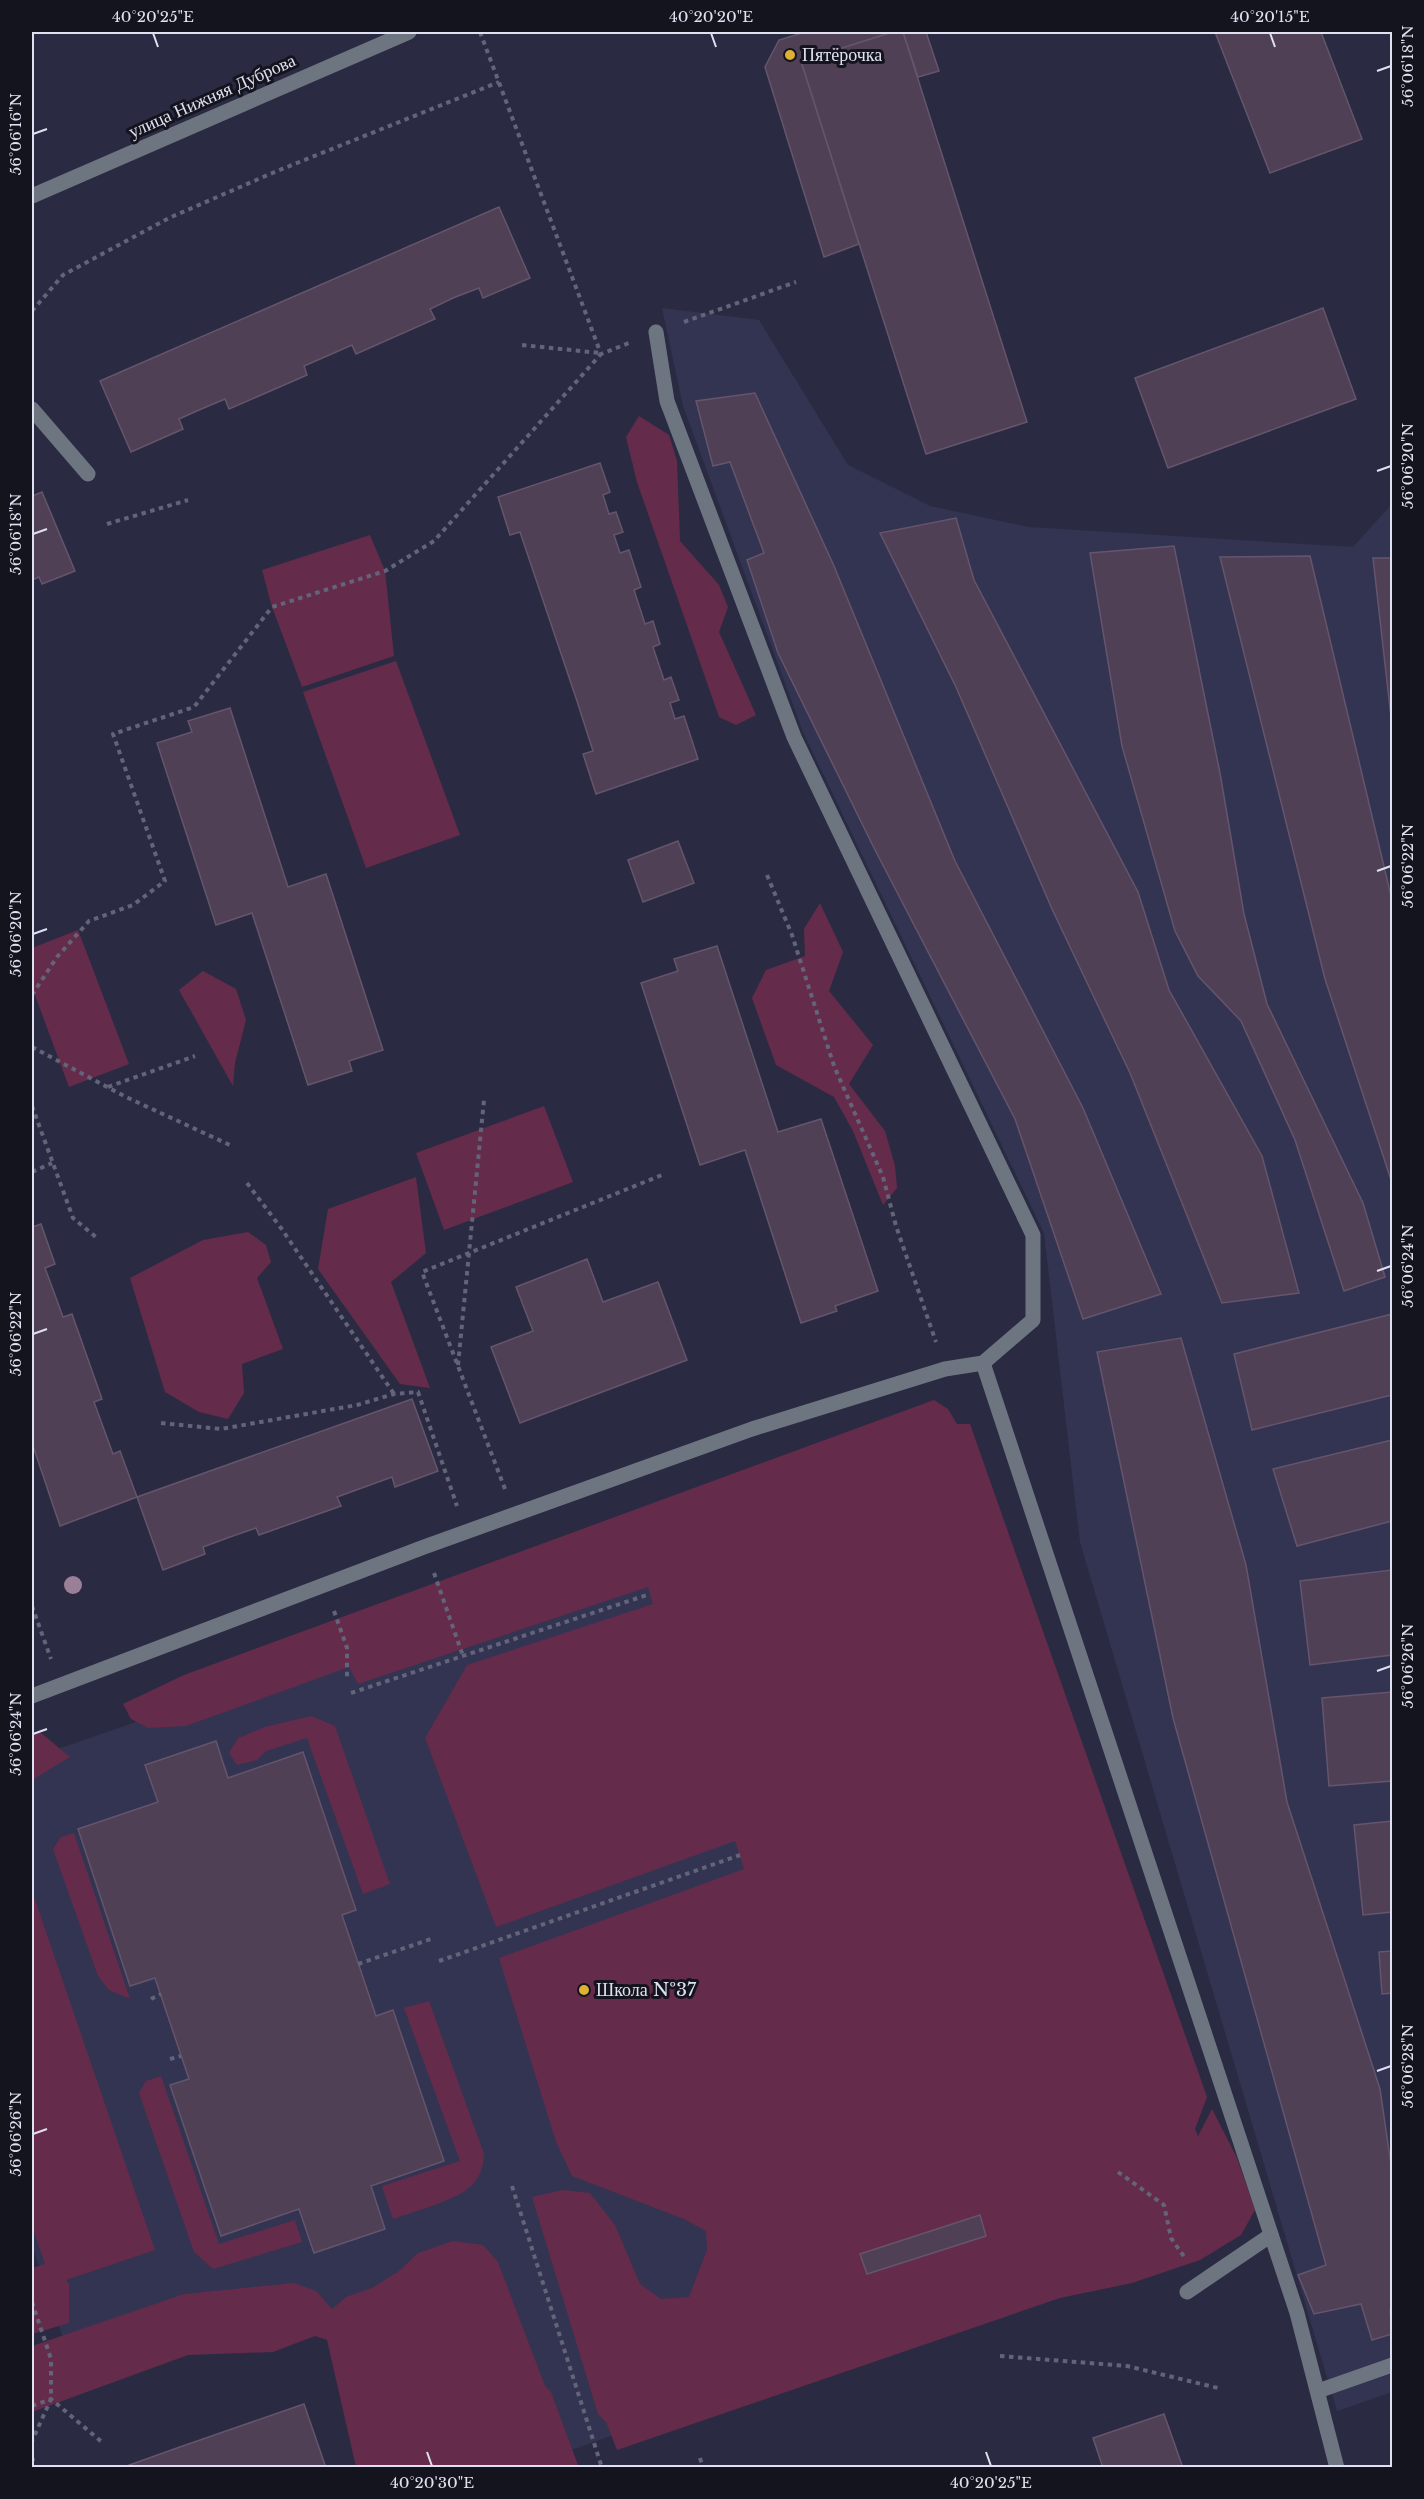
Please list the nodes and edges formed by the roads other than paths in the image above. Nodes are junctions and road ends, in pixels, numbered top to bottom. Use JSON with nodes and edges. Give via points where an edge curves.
{"nodes":[{"id":1,"x":409,"y":32,"type":"edge"},
{"id":2,"x":32,"y":196,"type":"edge"},
{"id":3,"x":656,"y":332,"type":"road end"},
{"id":4,"x":32,"y":408,"type":"edge"},
{"id":5,"x":88,"y":474,"type":"dead end"},
{"id":6,"x":983,"y":1363,"type":"junction"},
{"id":7,"x":32,"y":1696,"type":"edge"},
{"id":8,"x":1271,"y":2235,"type":"junction"},
{"id":9,"x":1187,"y":2292,"type":"road end"},
{"id":10,"x":1392,"y":2365,"type":"edge"},
{"id":11,"x":1318,"y":2391,"type":"junction"},
{"id":12,"x":1336,"y":2468,"type":"edge"}],
"edges":[{"from":1,"to":2,"type":"street","name":"улица Нижняя Дуброва"},
{"from":3,"to":6,"type":"street","via":[[667,401],[794,737],[1033,1236],[1033,1320]]},
{"from":4,"to":5,"type":"street"},
{"from":6,"to":7,"type":"street","via":[[945,1369],[752,1430],[424,1547]]},
{"from":6,"to":8,"type":"street"},
{"from":8,"to":9,"type":"street"},
{"from":8,"to":11,"type":"street"},
{"from":10,"to":11,"type":"street"},
{"from":11,"to":12,"type":"street"}]}
